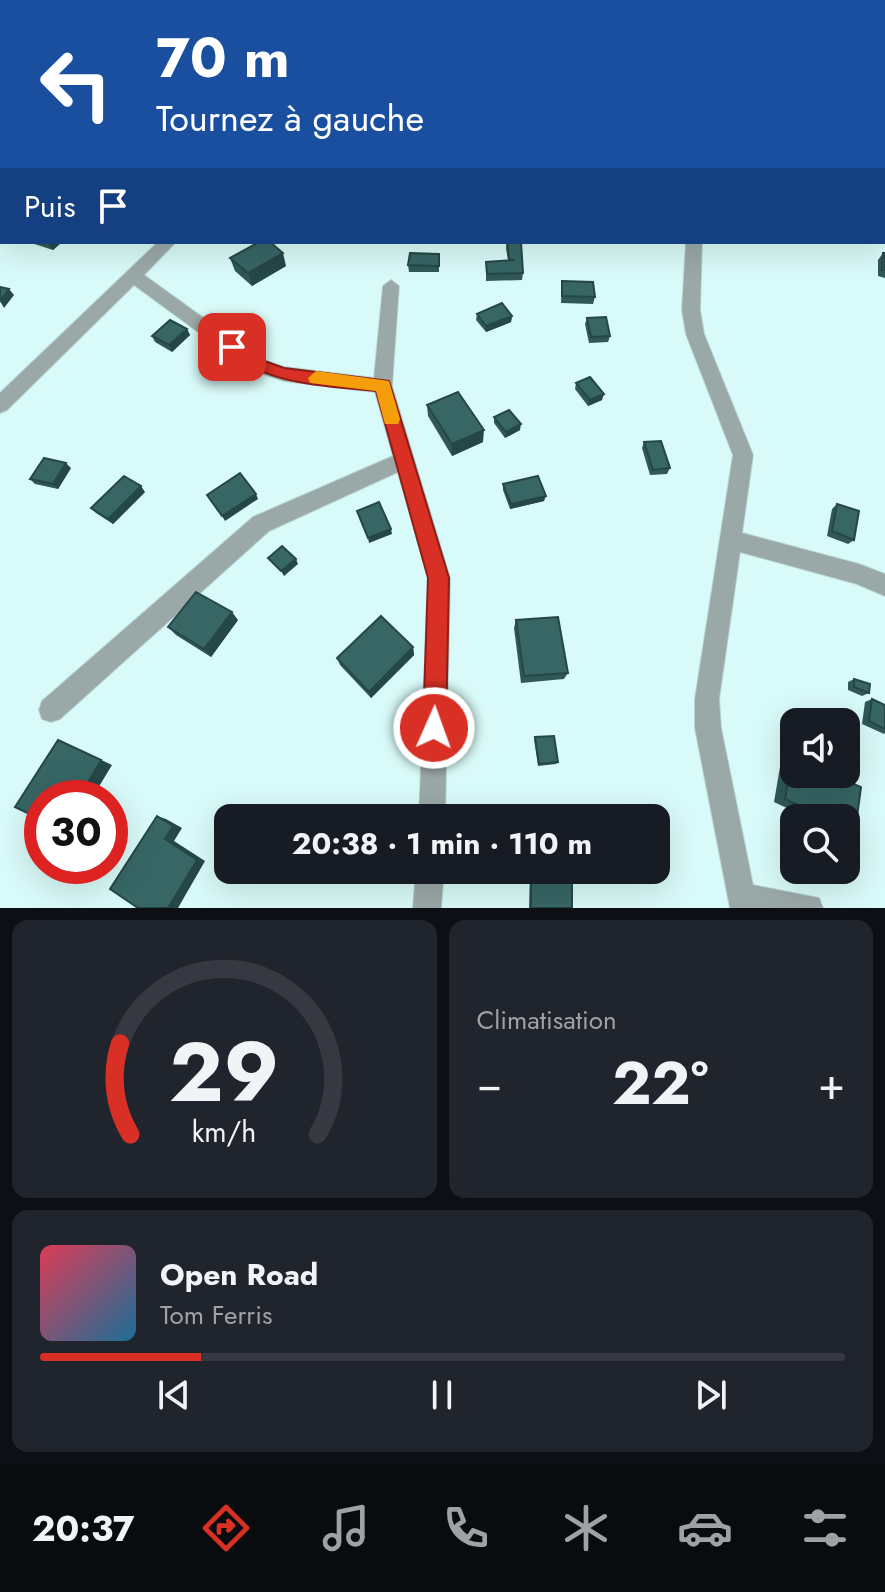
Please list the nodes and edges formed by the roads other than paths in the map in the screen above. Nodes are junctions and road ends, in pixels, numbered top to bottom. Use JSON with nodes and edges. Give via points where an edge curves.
{"nodes":[{"id":1,"x":166,"y":244,"type":"edge"},
{"id":2,"x":694,"y":244,"type":"edge"},
{"id":3,"x":133,"y":276,"type":"junction"},
{"id":4,"x":391,"y":286,"type":"dead end"},
{"id":5,"x":383,"y":386,"type":"junction"},
{"id":6,"x":0,"y":405,"type":"edge"},
{"id":7,"x":402,"y":461,"type":"junction"},
{"id":8,"x":729,"y":539,"type":"junction"},
{"id":9,"x":885,"y":585,"type":"edge"},
{"id":10,"x":51,"y":710,"type":"dead end"},
{"id":11,"x":432,"y":804,"type":"edge"},
{"id":12,"x":429,"y":884,"type":"edge"},
{"id":13,"x":743,"y":902,"type":"edge"},
{"id":14,"x":427,"y":908,"type":"edge"},
{"id":15,"x":809,"y":908,"type":"edge"}],
"edges":[{"from":1,"to":3,"type":"street"},
{"from":2,"to":8,"type":"street","via":[[695,334],[743,455]]},
{"from":3,"to":5,"type":"street","via":[[256,365],[284,374]]},
{"from":3,"to":6,"type":"street"},
{"from":4,"to":5,"type":"street"},
{"from":5,"to":7,"type":"street"},
{"from":7,"to":10,"type":"street","via":[[261,524]]},
{"from":7,"to":11,"type":"street","via":[[439,578]]},
{"from":8,"to":9,"type":"street"},
{"from":8,"to":13,"type":"street","via":[[707,699],[708,728]]},
{"from":12,"to":14,"type":"street"},
{"from":13,"to":15,"type":"street"}]}
